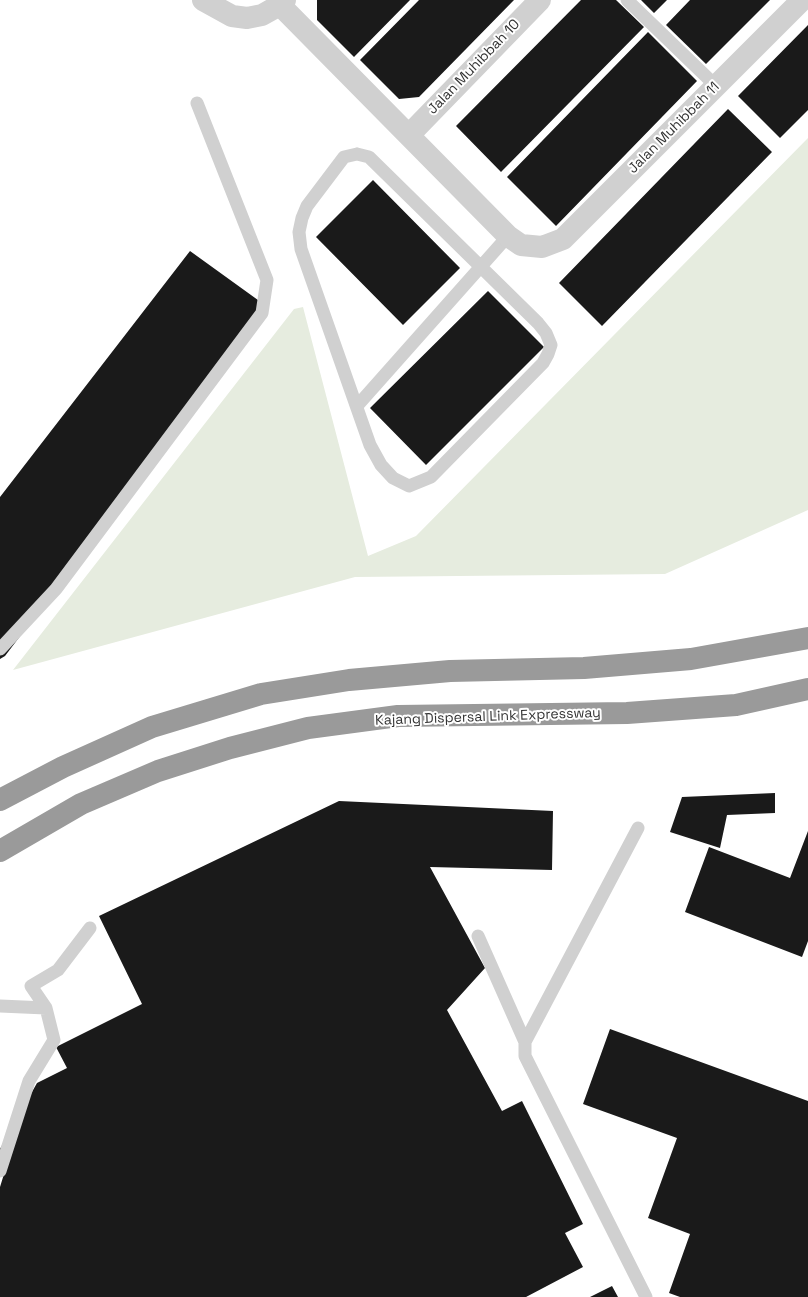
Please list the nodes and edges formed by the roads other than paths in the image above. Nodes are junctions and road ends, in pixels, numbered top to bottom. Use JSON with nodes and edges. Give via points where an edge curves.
{"nodes":[{"id":1,"x":203,"y":0,"type":"edge"},
{"id":2,"x":540,"y":0,"type":"edge"},
{"id":3,"x":627,"y":0,"type":"edge"},
{"id":4,"x":802,"y":0,"type":"edge"},
{"id":5,"x":276,"y":6,"type":"edge"},
{"id":6,"x":716,"y":86,"type":"junction"},
{"id":7,"x":197,"y":103,"type":"dead end"},
{"id":8,"x":409,"y":135,"type":"junction"},
{"id":9,"x":508,"y":236,"type":"junction"},
{"id":10,"x":480,"y":267,"type":"junction"},
{"id":11,"x":357,"y":406,"type":"junction"},
{"id":12,"x":808,"y":638,"type":"edge"},
{"id":13,"x":0,"y":649,"type":"edge"},
{"id":14,"x":808,"y":689,"type":"edge"},
{"id":15,"x":0,"y":800,"type":"edge"},
{"id":16,"x":638,"y":828,"type":"dead end"},
{"id":17,"x":0,"y":851,"type":"edge"},
{"id":18,"x":90,"y":928,"type":"dead end"},
{"id":19,"x":478,"y":936,"type":"dead end"},
{"id":20,"x":0,"y":1006,"type":"edge"},
{"id":21,"x":46,"y":1008,"type":"junction"},
{"id":22,"x":525,"y":1042,"type":"junction"},
{"id":23,"x":0,"y":1171,"type":"edge"},
{"id":24,"x":646,"y":1297,"type":"edge"}],
"edges":[{"from":1,"to":5,"type":"street","via":[[232,16],[247,18]]},
{"from":2,"to":8,"type":"street","name":"Jalan Muhibbah 10"},
{"from":3,"to":6,"type":"lane"},
{"from":4,"to":6,"type":"street","name":"Jalan Muhibbah 11"},
{"from":5,"to":8,"type":"street"},
{"from":6,"to":9,"type":"street","name":"Jalan Muhibbah 11","via":[[563,239],[542,247],[521,245]]},
{"from":7,"to":13,"type":"lane","via":[[267,280],[262,313],[56,589]]},
{"from":8,"to":9,"type":"street"},
{"from":9,"to":10,"type":"lane"},
{"from":10,"to":11,"type":"lane"},
{"from":10,"to":11,"type":"lane","via":[[546,333],[551,345],[542,363],[431,477],[409,486],[393,478],[380,465],[370,445]]},
{"from":10,"to":11,"type":"lane","via":[[369,157],[357,154],[344,157],[307,206],[299,232],[306,265]]},
{"from":12,"to":15,"type":"highway","via":[[691,659],[584,668],[450,671],[349,680],[261,694],[152,727],[63,767]]},
{"from":14,"to":17,"type":"highway","name":"Kajang Dispersal Link Expressway","via":[[736,705],[627,713],[398,716],[308,728],[230,748],[158,771],[81,804]]},
{"from":16,"to":22,"type":"lane"},
{"from":18,"to":21,"type":"lane","via":[[58,970],[30,986]]},
{"from":19,"to":22,"type":"lane"},
{"from":20,"to":21,"type":"lane"},
{"from":21,"to":23,"type":"lane","via":[[54,1040],[29,1081]]},
{"from":22,"to":24,"type":"lane","via":[[525,1056]]}]}
